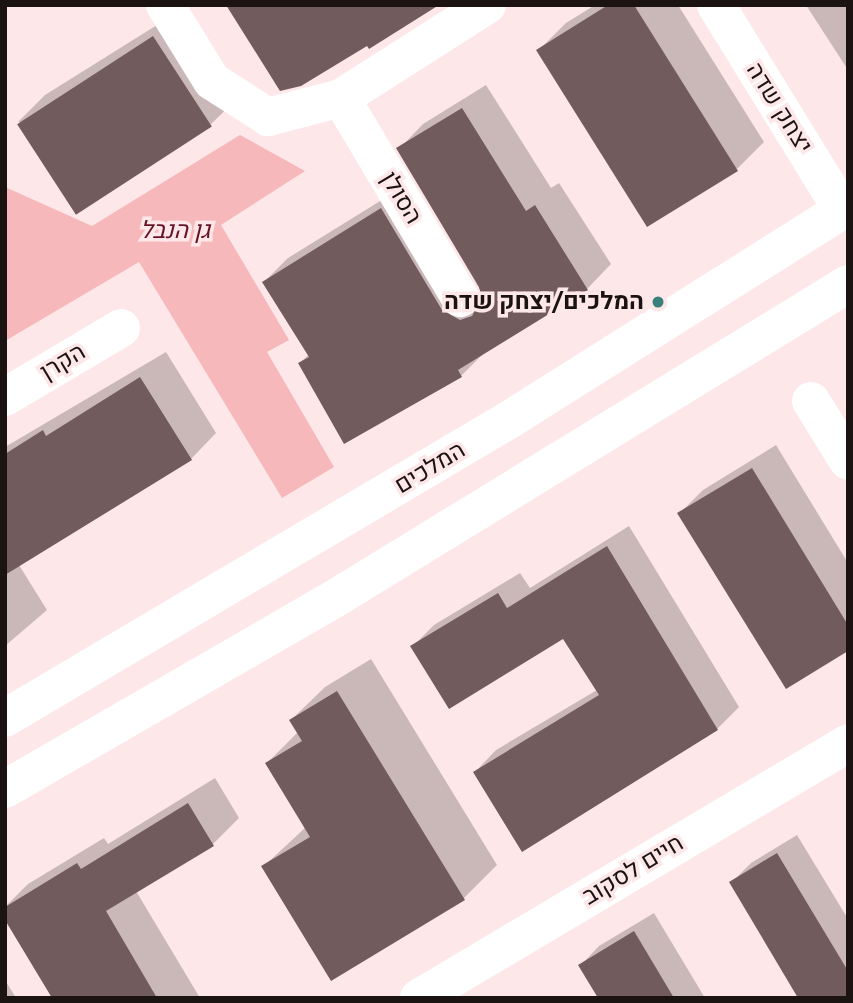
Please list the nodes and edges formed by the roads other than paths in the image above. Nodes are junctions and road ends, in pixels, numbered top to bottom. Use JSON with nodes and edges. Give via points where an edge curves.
{"nodes":[{"id":1,"x":165,"y":5,"type":"edge"},
{"id":2,"x":487,"y":5,"type":"edge"},
{"id":3,"x":716,"y":5,"type":"edge"},
{"id":4,"x":341,"y":98,"type":"junction"},
{"id":5,"x":845,"y":208,"type":"edge"},
{"id":6,"x":848,"y":284,"type":"edge"},
{"id":7,"x":460,"y":298,"type":"dead end"},
{"id":8,"x":121,"y":328,"type":"dead end"},
{"id":9,"x":5,"y":397,"type":"edge"},
{"id":10,"x":811,"y":401,"type":"dead end"},
{"id":11,"x":848,"y":461,"type":"edge"},
{"id":12,"x":5,"y":718,"type":"edge"},
{"id":13,"x":848,"y":743,"type":"edge"},
{"id":14,"x":5,"y":789,"type":"edge"},
{"id":15,"x":419,"y":998,"type":"edge"}],
"edges":[{"from":1,"to":4,"type":"street","via":[[212,81],[268,117]]},
{"from":2,"to":4,"type":"street"},
{"from":3,"to":5,"type":"street","name":"יצחק שדה"},
{"from":4,"to":7,"type":"street","name":"הסולן"},
{"from":5,"to":12,"type":"street","name":"המלכים","via":[[489,432]]},
{"from":6,"to":14,"type":"street","via":[[340,596]]},
{"from":8,"to":9,"type":"street","name":"הקרן"},
{"from":10,"to":11,"type":"street"},
{"from":13,"to":15,"type":"street","name":"חיים לסקוב"}]}
